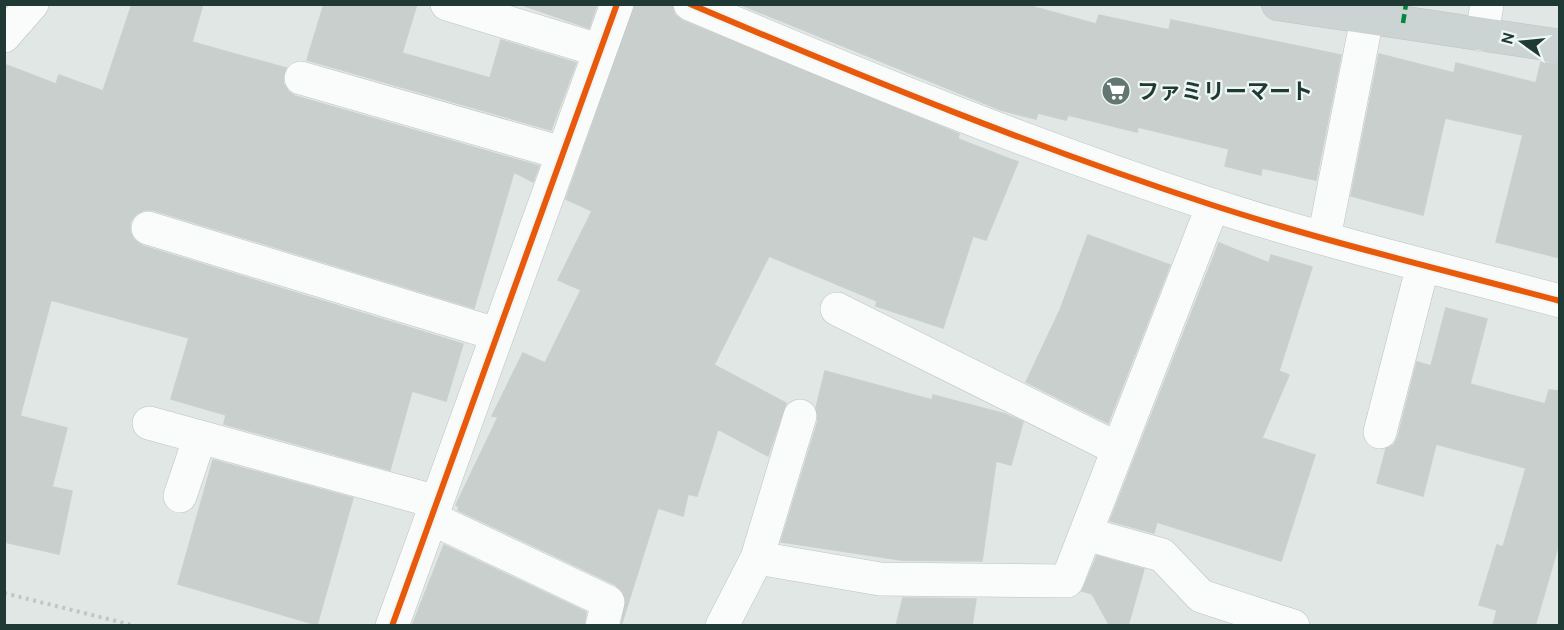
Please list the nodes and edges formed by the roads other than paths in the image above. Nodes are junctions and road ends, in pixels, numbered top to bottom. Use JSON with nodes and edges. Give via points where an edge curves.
{"nodes":[{"id":1,"x":32,"y":4,"type":"edge"},
{"id":2,"x":447,"y":4,"type":"edge"},
{"id":3,"x":617,"y":4,"type":"edge"},
{"id":4,"x":690,"y":4,"type":"edge"},
{"id":5,"x":1278,"y":4,"type":"edge"},
{"id":6,"x":1367,"y":18,"type":"junction"},
{"id":7,"x":1485,"y":20,"type":"edge"},
{"id":8,"x":4,"y":36,"type":"edge"},
{"id":9,"x":1560,"y":46,"type":"edge"},
{"id":10,"x":598,"y":50,"type":"junction"},
{"id":11,"x":301,"y":78,"type":"dead end"},
{"id":12,"x":562,"y":153,"type":"junction"},
{"id":13,"x":1214,"y":205,"type":"junction"},
{"id":14,"x":148,"y":228,"type":"dead end"},
{"id":15,"x":1324,"y":238,"type":"junction"},
{"id":16,"x":1423,"y":265,"type":"junction"},
{"id":17,"x":1560,"y":302,"type":"edge"},
{"id":18,"x":837,"y":309,"type":"dead end"},
{"id":19,"x":496,"y":334,"type":"junction"},
{"id":20,"x":800,"y":416,"type":"dead end"},
{"id":21,"x":150,"y":423,"type":"dead end"},
{"id":22,"x":1380,"y":432,"type":"dead end"},
{"id":23,"x":200,"y":437,"type":"junction"},
{"id":24,"x":1118,"y":449,"type":"junction"},
{"id":25,"x":180,"y":496,"type":"dead end"},
{"id":26,"x":434,"y":510,"type":"junction"},
{"id":27,"x":1086,"y":534,"type":"junction"},
{"id":28,"x":757,"y":558,"type":"junction"},
{"id":29,"x":392,"y":626,"type":"edge"},
{"id":30,"x":602,"y":626,"type":"edge"},
{"id":31,"x":722,"y":626,"type":"edge"},
{"id":32,"x":1293,"y":626,"type":"edge"}],
"edges":[{"from":1,"to":8,"type":"street"},
{"from":2,"to":10,"type":"street"},
{"from":3,"to":10,"type":"street"},
{"from":4,"to":13,"type":"street","via":[[921,101],[1069,157]]},
{"from":5,"to":6,"type":"main road"},
{"from":6,"to":7,"type":"main road"},
{"from":6,"to":15,"type":"street"},
{"from":7,"to":9,"type":"main road"},
{"from":10,"to":12,"type":"street"},
{"from":11,"to":12,"type":"street"},
{"from":12,"to":19,"type":"street"},
{"from":13,"to":15,"type":"street"},
{"from":13,"to":24,"type":"street"},
{"from":14,"to":19,"type":"street"},
{"from":15,"to":16,"type":"street"},
{"from":16,"to":17,"type":"street"},
{"from":16,"to":22,"type":"street"},
{"from":18,"to":24,"type":"street"},
{"from":19,"to":26,"type":"street"},
{"from":20,"to":28,"type":"street"},
{"from":21,"to":23,"type":"street"},
{"from":23,"to":25,"type":"street"},
{"from":23,"to":26,"type":"street"},
{"from":24,"to":27,"type":"street"},
{"from":26,"to":29,"type":"street"},
{"from":26,"to":30,"type":"street","via":[[608,602]]},
{"from":27,"to":28,"type":"street","via":[[1067,581],[880,579]]},
{"from":27,"to":32,"type":"street","via":[[1162,555],[1201,596]]},
{"from":28,"to":31,"type":"street"}]}
